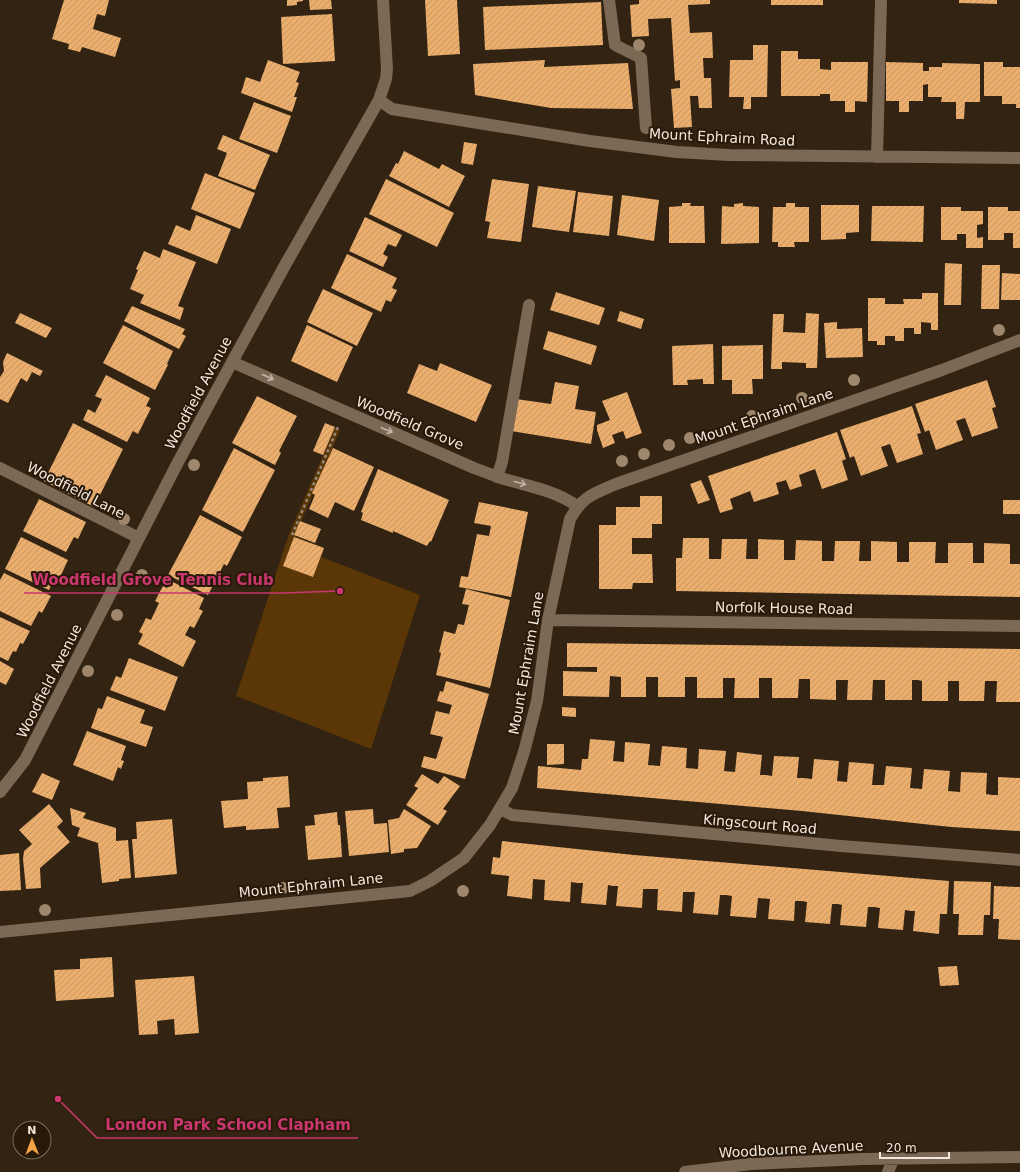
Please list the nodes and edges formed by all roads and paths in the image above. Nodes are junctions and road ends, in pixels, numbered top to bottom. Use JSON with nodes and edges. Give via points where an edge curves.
{"nodes":[{"id":1,"x":383,"y":0,"type":"edge"},
{"id":2,"x":610,"y":0,"type":"edge"},
{"id":3,"x":881,"y":0,"type":"edge"},
{"id":4,"x":379,"y":100,"type":"junction"},
{"id":5,"x":646,"y":128,"type":"dead end"},
{"id":6,"x":877,"y":157,"type":"junction"},
{"id":7,"x":1020,"y":158,"type":"edge"},
{"id":8,"x":529,"y":305,"type":"dead end"},
{"id":9,"x":1020,"y":340,"type":"edge"},
{"id":10,"x":232,"y":362,"type":"junction"},
{"id":11,"x":339,"y":425,"type":"dead end"},
{"id":12,"x":0,"y":468,"type":"edge"},
{"id":13,"x":497,"y":477,"type":"junction"},
{"id":14,"x":577,"y":506,"type":"junction"},
{"id":15,"x":292,"y":535,"type":"dead end"},
{"id":16,"x":139,"y":538,"type":"junction"},
{"id":17,"x":548,"y":620,"type":"junction"},
{"id":18,"x":1020,"y":626,"type":"edge"},
{"id":19,"x":0,"y":792,"type":"edge"},
{"id":20,"x":500,"y":809,"type":"junction"},
{"id":21,"x":1020,"y":860,"type":"edge"},
{"id":22,"x":0,"y":932,"type":"edge"},
{"id":23,"x":1020,"y":1157,"type":"edge"},
{"id":24,"x":893,"y":1160,"type":"junction"},
{"id":25,"x":685,"y":1172,"type":"edge"},
{"id":26,"x":888,"y":1172,"type":"edge"}],
"edges":[{"from":1,"to":4,"type":"street","name":"Woodfield Avenue","via":[[387,69]]},
{"from":2,"to":5,"type":"street","via":[[615,45],[641,58]]},
{"from":3,"to":6,"type":"street"},
{"from":4,"to":6,"type":"street","name":"Mount Ephraim Road","via":[[392,109],[676,152]]},
{"from":4,"to":10,"type":"street","name":"Woodfield Avenue"},
{"from":6,"to":7,"type":"street","name":"Mount Ephraim Road"},
{"from":8,"to":13,"type":"street","via":[[502,462]]},
{"from":9,"to":14,"type":"street","name":"Mount Ephraim Lane","via":[[942,370],[616,484],[590,496]]},
{"from":10,"to":13,"type":"street","name":"Woodfield Grove","one_way":true},
{"from":10,"to":16,"type":"street","name":"Woodfield Avenue"},
{"from":11,"to":15,"type":"path"},
{"from":12,"to":16,"type":"street","name":"Woodfield Lane"},
{"from":13,"to":14,"type":"street","name":"Woodfield Grove","one_way":true,"via":[[540,488]]},
{"from":14,"to":17,"type":"street","name":"Mount Ephraim Lane","via":[[570,519]]},
{"from":16,"to":19,"type":"street","name":"Woodfield Avenue","via":[[25,760]]},
{"from":17,"to":18,"type":"street","name":"Norfolk House Road"},
{"from":17,"to":20,"type":"street","name":"Mount Ephraim Lane","via":[[537,701],[526,745],[512,788]]},
{"from":20,"to":21,"type":"street","name":"Kingscourt Road","via":[[512,815]]},
{"from":20,"to":22,"type":"street","name":"Mount Ephraim Lane","via":[[464,858],[410,891]]},
{"from":23,"to":24,"type":"street","name":"Woodbourne Avenue"},
{"from":24,"to":25,"type":"street","name":"Woodbourne Avenue","via":[[751,1164]]},
{"from":24,"to":26,"type":"street"}]}
